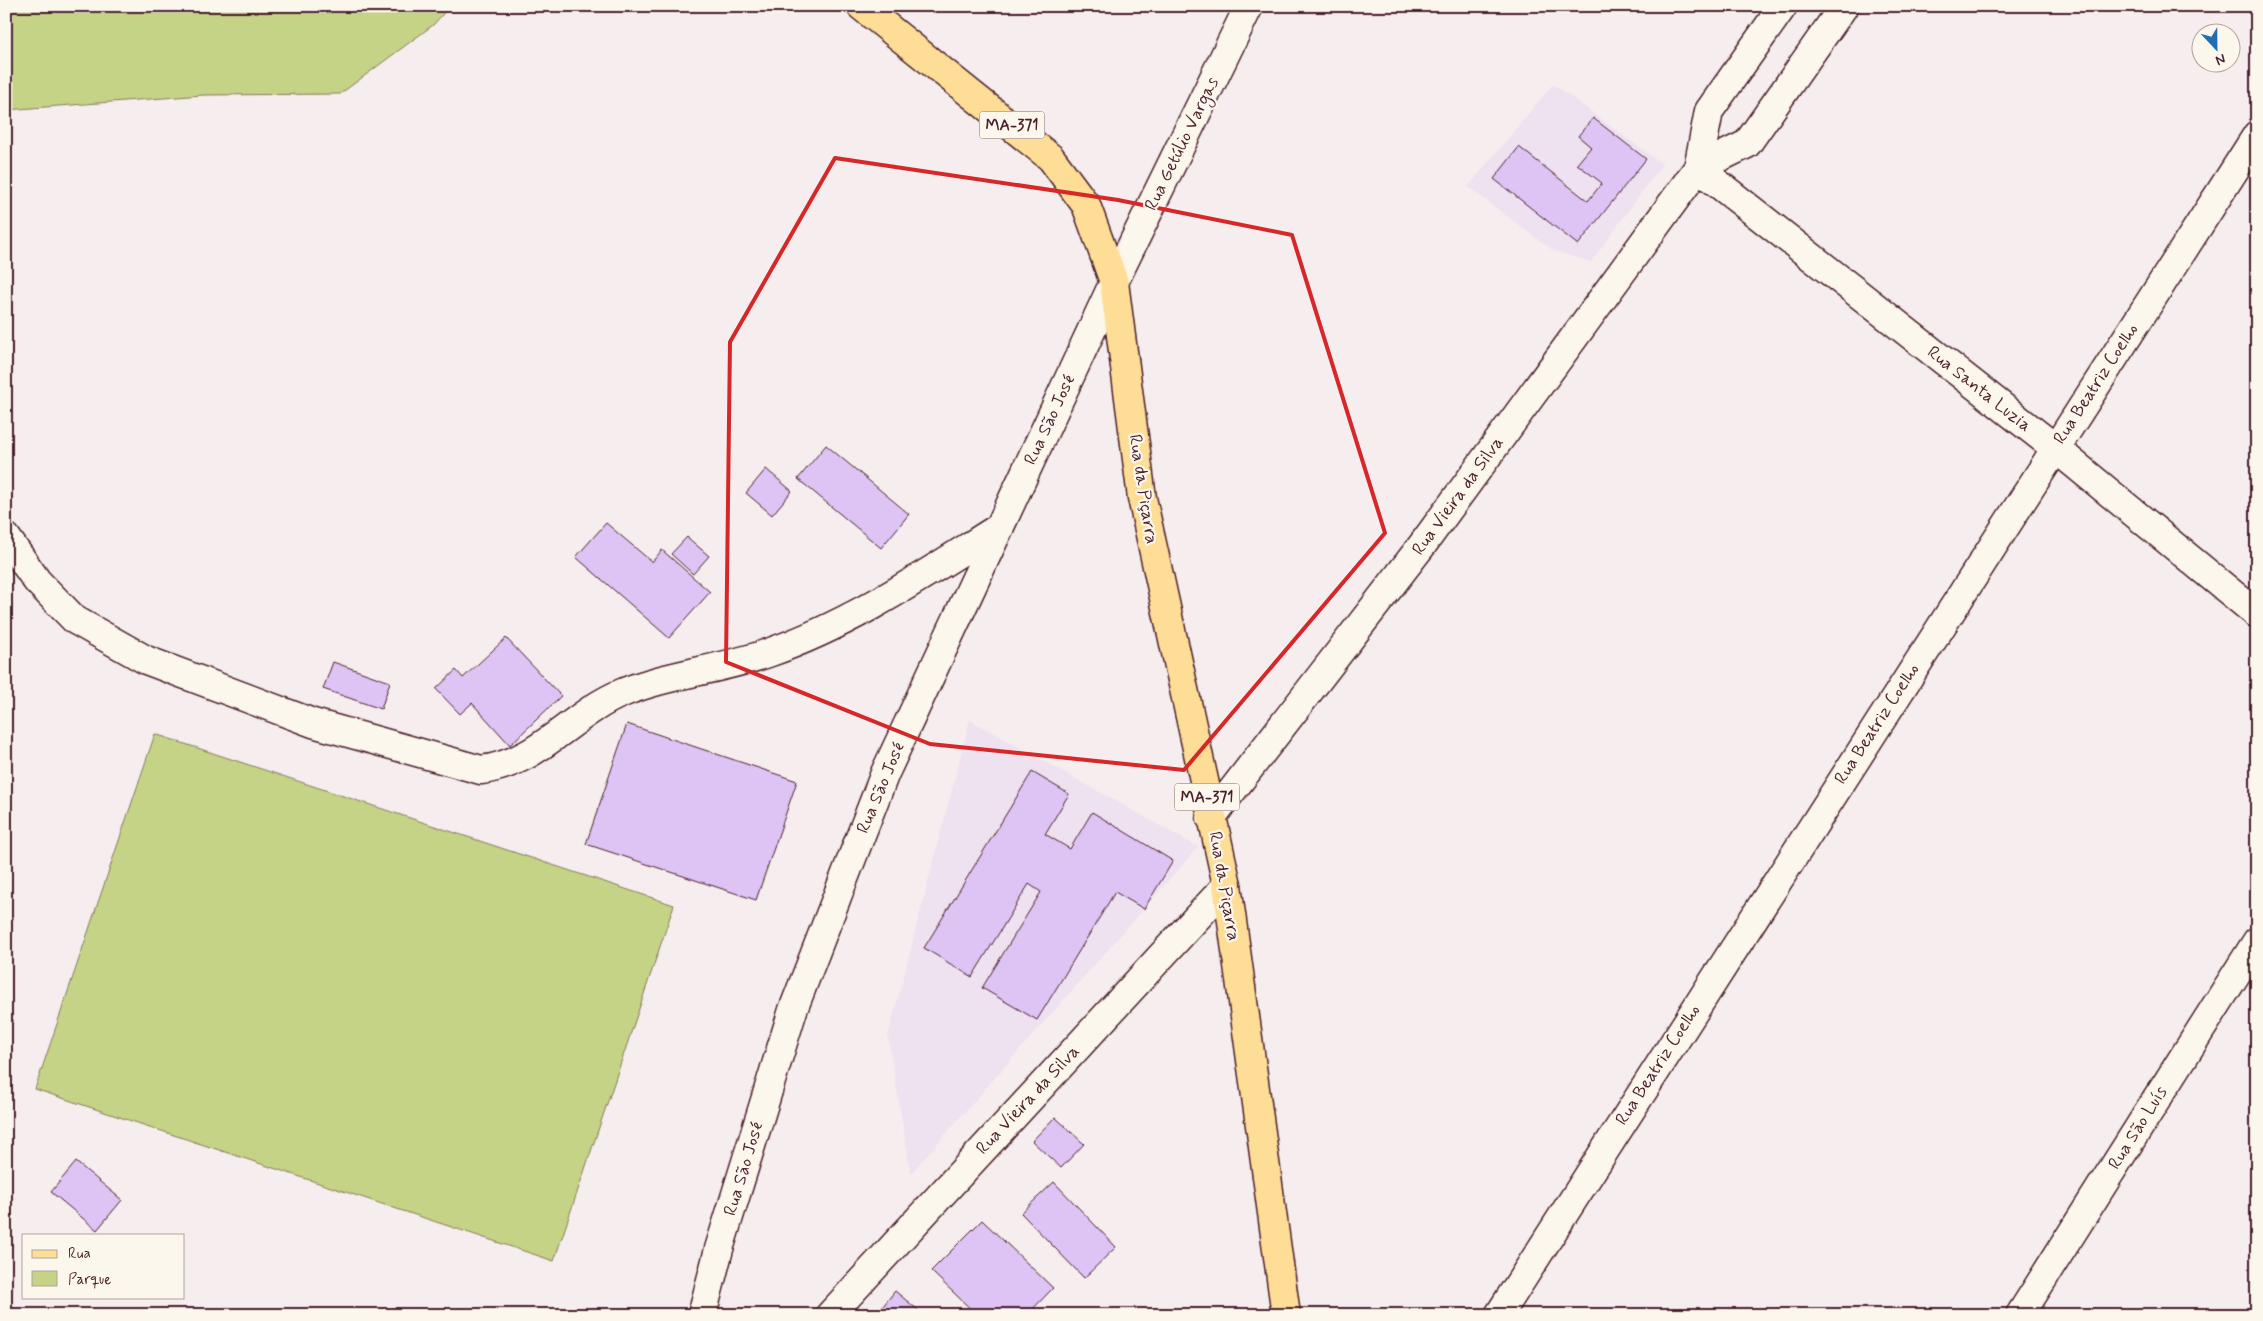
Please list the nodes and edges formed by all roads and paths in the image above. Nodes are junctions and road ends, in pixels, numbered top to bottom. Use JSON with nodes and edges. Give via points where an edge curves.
{"nodes":[{"id":1,"x":861,"y":6,"type":"edge"},
{"id":2,"x":1249,"y":6,"type":"edge"},
{"id":3,"x":1783,"y":6,"type":"edge"},
{"id":4,"x":1844,"y":6,"type":"edge"},
{"id":5,"x":2257,"y":134,"type":"edge"},
{"id":6,"x":1698,"y":168,"type":"junction"},
{"id":7,"x":1114,"y":282,"type":"junction"},
{"id":8,"x":2055,"y":448,"type":"junction"},
{"id":9,"x":1000,"y":527,"type":"junction"},
{"id":10,"x":6,"y":537,"type":"edge"},
{"id":11,"x":2257,"y":614,"type":"edge"},
{"id":12,"x":1211,"y":818,"type":"junction"},
{"id":13,"x":1226,"y":885,"type":"junction"},
{"id":14,"x":2257,"y":941,"type":"edge"},
{"id":15,"x":702,"y":1315,"type":"edge"},
{"id":16,"x":830,"y":1315,"type":"edge"},
{"id":17,"x":1286,"y":1315,"type":"edge"},
{"id":18,"x":1499,"y":1315,"type":"edge"},
{"id":19,"x":2020,"y":1315,"type":"edge"}],
"edges":[{"from":1,"to":7,"type":"main road","number":"MA-371","via":[[1051,158],[1086,206]]},
{"from":2,"to":7,"type":"street","name":"Rua Getúlio Vargas"},
{"from":3,"to":6,"type":"street","name":"Rua Vieira da Silva","via":[[1709,111]]},
{"from":4,"to":6,"type":"street","name":"Rua Vieira da Silva","via":[[1747,144]]},
{"from":5,"to":8,"type":"street","name":"Rua Beatriz Coelho"},
{"from":6,"to":8,"type":"street","name":"Rua Santa Luzia"},
{"from":6,"to":12,"type":"street","name":"Rua Vieira da Silva","via":[[1423,544]]},
{"from":7,"to":9,"type":"street","name":"Rua São José"},
{"from":7,"to":12,"type":"main road","name":"Rua da Piçarra","number":"MA-371","via":[[1142,498]]},
{"from":8,"to":11,"type":"street","name":"Rua Santa Luzia"},
{"from":8,"to":18,"type":"street","name":"Rua Beatriz Coelho"},
{"from":9,"to":10,"type":"street","via":[[834,627],[766,654],[621,693],[535,751],[500,768],[481,770],[313,723],[146,660],[75,620],[37,581]]},
{"from":9,"to":15,"type":"street","name":"Rua São José","via":[[885,773],[793,1010]]},
{"from":12,"to":13,"type":"main road","name":"Rua da Piçarra","number":"MA-371"},
{"from":13,"to":16,"type":"street","name":"Rua Vieira da Silva"},
{"from":13,"to":17,"type":"main road","name":"Rua da Piçarra","number":"MA-371"},
{"from":14,"to":19,"type":"street","name":"Rua São Luís"}]}
